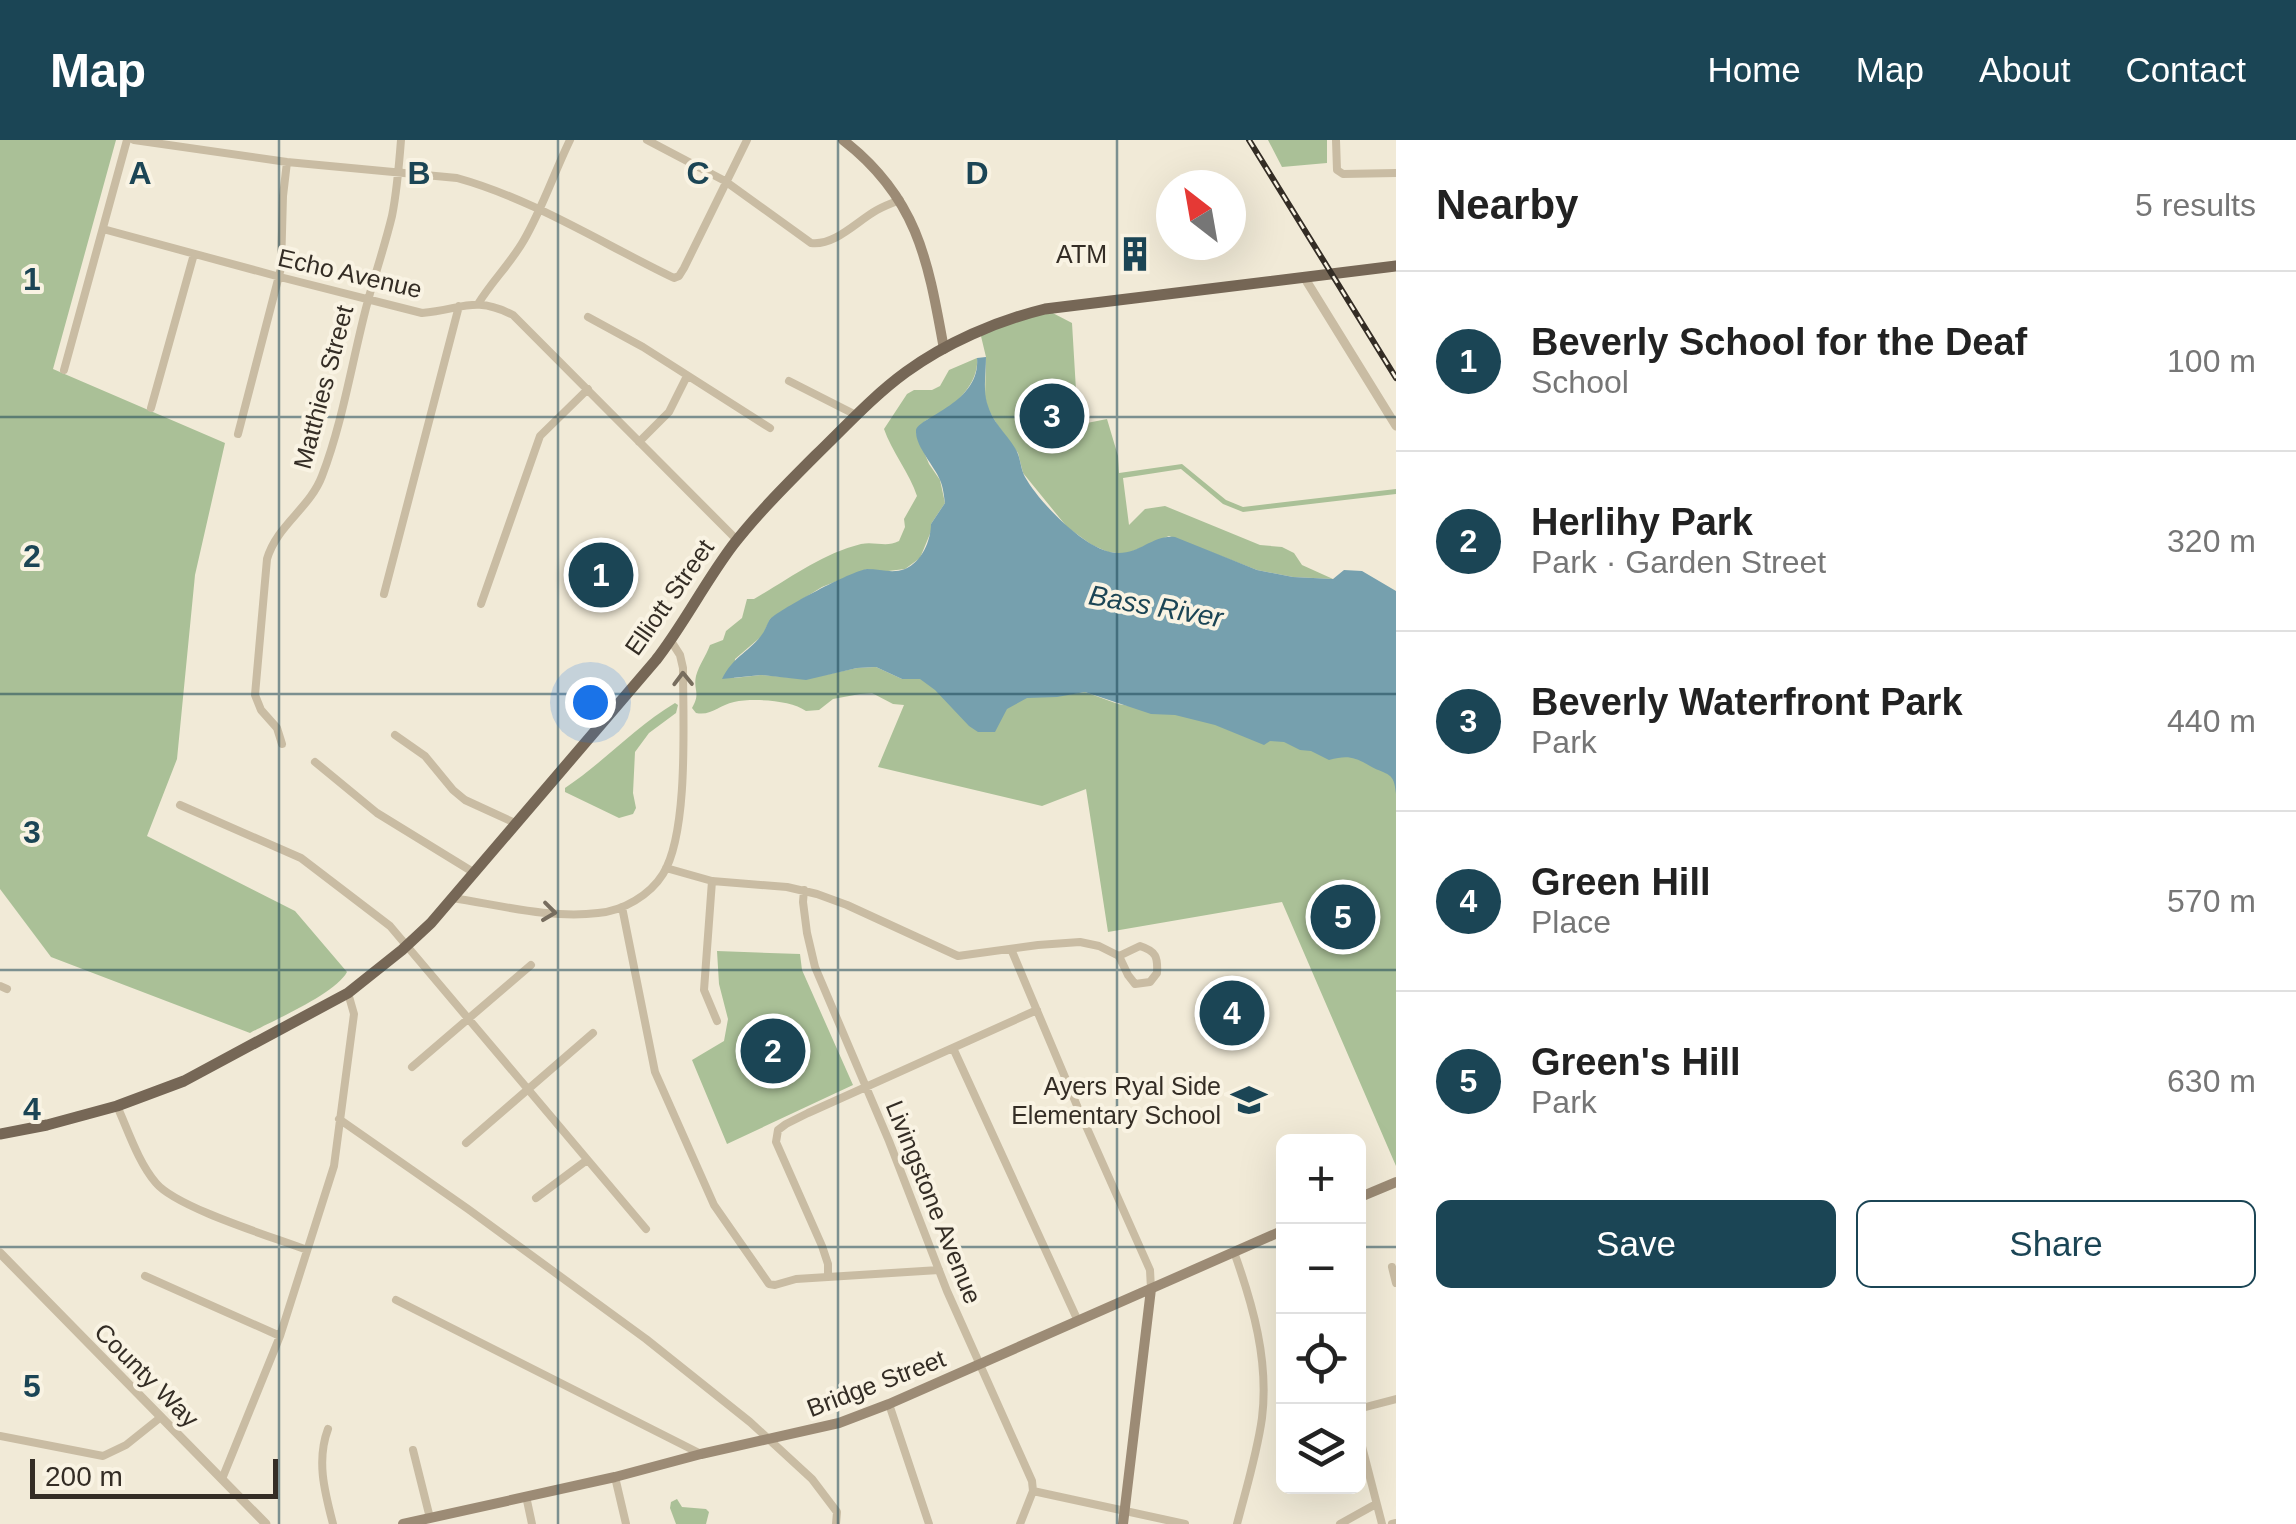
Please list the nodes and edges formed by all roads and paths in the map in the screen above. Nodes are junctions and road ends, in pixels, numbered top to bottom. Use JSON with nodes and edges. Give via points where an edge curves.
{"nodes":[{"id":1,"x":131,"y":140,"type":"edge"},
{"id":2,"x":401,"y":140,"type":"edge"},
{"id":3,"x":570,"y":140,"type":"edge"},
{"id":4,"x":647,"y":140,"type":"edge"},
{"id":5,"x":747,"y":140,"type":"edge"},
{"id":6,"x":842,"y":140,"type":"edge"},
{"id":7,"x":1336,"y":140,"type":"edge"},
{"id":8,"x":287,"y":162,"type":"junction"},
{"id":9,"x":399,"y":172,"type":"junction"},
{"id":10,"x":1396,"y":173,"type":"edge"},
{"id":11,"x":725,"y":181,"type":"junction"},
{"id":12,"x":900,"y":200,"type":"junction"},
{"id":13,"x":538,"y":210,"type":"junction"},
{"id":14,"x":103,"y":229,"type":"junction"},
{"id":15,"x":194,"y":254,"type":"junction"},
{"id":16,"x":1396,"y":266,"type":"edge"},
{"id":17,"x":280,"y":277,"type":"junction"},
{"id":18,"x":1304,"y":277,"type":"junction"},
{"id":19,"x":368,"y":299,"type":"junction"},
{"id":20,"x":478,"y":304,"type":"junction"},
{"id":21,"x":459,"y":306,"type":"junction"},
{"id":22,"x":588,"y":317,"type":"dead end"},
{"id":23,"x":944,"y":349,"type":"junction"},
{"id":24,"x":64,"y":370,"type":"dead end"},
{"id":25,"x":688,"y":376,"type":"junction"},
{"id":26,"x":789,"y":381,"type":"dead end"},
{"id":27,"x":588,"y":388,"type":"junction"},
{"id":28,"x":152,"y":408,"type":"dead end"},
{"id":29,"x":856,"y":416,"type":"junction"},
{"id":30,"x":1396,"y":426,"type":"edge"},
{"id":31,"x":770,"y":428,"type":"dead end"},
{"id":32,"x":238,"y":434,"type":"dead end"},
{"id":33,"x":639,"y":442,"type":"junction"},
{"id":34,"x":736,"y":540,"type":"junction"},
{"id":35,"x":384,"y":594,"type":"dead end"},
{"id":36,"x":481,"y":604,"type":"dead end"},
{"id":37,"x":671,"y":640,"type":"junction"},
{"id":38,"x":395,"y":735,"type":"dead end"},
{"id":39,"x":282,"y":744,"type":"dead end"},
{"id":40,"x":316,"y":762,"type":"dead end"},
{"id":41,"x":180,"y":805,"type":"dead end"},
{"id":42,"x":515,"y":823,"type":"junction"},
{"id":43,"x":666,"y":868,"type":"junction"},
{"id":44,"x":473,"y":872,"type":"junction"},
{"id":45,"x":712,"y":881,"type":"junction"},
{"id":46,"x":804,"y":890,"type":"junction"},
{"id":47,"x":452,"y":898,"type":"junction"},
{"id":48,"x":622,"y":907,"type":"junction"},
{"id":49,"x":408,"y":946,"type":"junction"},
{"id":50,"x":1011,"y":949,"type":"junction"},
{"id":51,"x":1119,"y":956,"type":"junction"},
{"id":52,"x":532,"y":965,"type":"dead end"},
{"id":53,"x":348,"y":993,"type":"junction"},
{"id":54,"x":1037,"y":1010,"type":"junction"},
{"id":55,"x":468,"y":1020,"type":"junction"},
{"id":56,"x":717,"y":1021,"type":"dead end"},
{"id":57,"x":593,"y":1033,"type":"dead end"},
{"id":58,"x":953,"y":1048,"type":"junction"},
{"id":59,"x":412,"y":1067,"type":"dead end"},
{"id":60,"x":866,"y":1087,"type":"junction"},
{"id":61,"x":527,"y":1090,"type":"junction"},
{"id":62,"x":116,"y":1106,"type":"junction"},
{"id":63,"x":339,"y":1118,"type":"junction"},
{"id":64,"x":0,"y":1134,"type":"edge"},
{"id":65,"x":466,"y":1143,"type":"dead end"},
{"id":66,"x":587,"y":1160,"type":"junction"},
{"id":67,"x":1396,"y":1182,"type":"edge"},
{"id":68,"x":1366,"y":1195,"type":"edge"},
{"id":69,"x":536,"y":1198,"type":"dead end"},
{"id":70,"x":646,"y":1229,"type":"dead end"},
{"id":71,"x":1276,"y":1234,"type":"edge"},
{"id":72,"x":307,"y":1250,"type":"junction"},
{"id":73,"x":1234,"y":1252,"type":"junction"},
{"id":74,"x":0,"y":1254,"type":"edge"},
{"id":75,"x":1392,"y":1266,"type":"dead end"},
{"id":76,"x":939,"y":1270,"type":"junction"},
{"id":77,"x":144,"y":1276,"type":"dead end"},
{"id":78,"x":828,"y":1277,"type":"junction"},
{"id":79,"x":1396,"y":1283,"type":"edge"},
{"id":80,"x":1150,"y":1289,"type":"junction"},
{"id":81,"x":396,"y":1300,"type":"dead end"},
{"id":82,"x":1078,"y":1321,"type":"junction"},
{"id":83,"x":280,"y":1336,"type":"junction"},
{"id":84,"x":981,"y":1364,"type":"junction"},
{"id":85,"x":1396,"y":1399,"type":"edge"},
{"id":86,"x":889,"y":1404,"type":"junction"},
{"id":87,"x":1366,"y":1407,"type":"edge"},
{"id":88,"x":162,"y":1417,"type":"junction"},
{"id":89,"x":328,"y":1429,"type":"dead end"},
{"id":90,"x":0,"y":1436,"type":"edge"},
{"id":91,"x":768,"y":1440,"type":"junction"},
{"id":92,"x":413,"y":1450,"type":"dead end"},
{"id":93,"x":701,"y":1454,"type":"junction"},
{"id":94,"x":1366,"y":1463,"type":"edge"},
{"id":95,"x":615,"y":1477,"type":"junction"},
{"id":96,"x":222,"y":1479,"type":"junction"},
{"id":97,"x":1032,"y":1491,"type":"junction"},
{"id":98,"x":526,"y":1496,"type":"junction"},
{"id":99,"x":1376,"y":1504,"type":"junction"},
{"id":100,"x":1124,"y":1511,"type":"junction"},
{"id":101,"x":430,"y":1518,"type":"junction"},
{"id":102,"x":452,"y":1518,"type":"edge"},
{"id":103,"x":266,"y":1524,"type":"edge"},
{"id":104,"x":334,"y":1524,"type":"edge"},
{"id":105,"x":403,"y":1524,"type":"edge"},
{"id":106,"x":532,"y":1524,"type":"edge"},
{"id":107,"x":626,"y":1524,"type":"edge"},
{"id":108,"x":836,"y":1524,"type":"edge"},
{"id":109,"x":929,"y":1524,"type":"edge"},
{"id":110,"x":1020,"y":1524,"type":"edge"},
{"id":111,"x":1123,"y":1524,"type":"edge"},
{"id":112,"x":1184,"y":1524,"type":"edge"},
{"id":113,"x":1237,"y":1524,"type":"edge"},
{"id":114,"x":1340,"y":1524,"type":"edge"},
{"id":115,"x":1382,"y":1524,"type":"edge"}],
"edges":[{"from":1,"to":8,"type":"street"},
{"from":1,"to":14,"type":"street"},
{"from":2,"to":9,"type":"street","name":"Matthies Street"},
{"from":3,"to":13,"type":"street"},
{"from":4,"to":11,"type":"street"},
{"from":5,"to":11,"type":"street"},
{"from":6,"to":12,"type":"main road"},
{"from":7,"to":10,"type":"street","via":[[1336,170],[1342,174]]},
{"from":8,"to":9,"type":"street"},
{"from":8,"to":17,"type":"street"},
{"from":9,"to":13,"type":"street","via":[[483,185]]},
{"from":9,"to":19,"type":"street","name":"Matthies Street"},
{"from":11,"to":12,"type":"street","via":[[818,244]]},
{"from":11,"to":13,"type":"street","via":[[674,278]]},
{"from":12,"to":23,"type":"main road","via":[[926,263]]},
{"from":13,"to":20,"type":"street"},
{"from":14,"to":15,"type":"street","name":"Echo Avenue"},
{"from":14,"to":24,"type":"street"},
{"from":15,"to":17,"type":"street","name":"Echo Avenue"},
{"from":15,"to":28,"type":"street"},
{"from":16,"to":18,"type":"main road","name":"Elliott Street"},
{"from":17,"to":19,"type":"street","name":"Echo Avenue"},
{"from":17,"to":32,"type":"street"},
{"from":18,"to":23,"type":"main road","name":"Elliott Street","via":[[1045,308]]},
{"from":18,"to":30,"type":"street"},
{"from":19,"to":21,"type":"street","name":"Echo Avenue","via":[[422,313]]},
{"from":19,"to":39,"type":"street","name":"Matthies Street","via":[[320,480],[279,532],[268,559],[255,695]]},
{"from":20,"to":21,"type":"street","name":"Echo Avenue"},
{"from":20,"to":27,"type":"street","name":"Echo Avenue","via":[[513,314]]},
{"from":21,"to":35,"type":"street"},
{"from":22,"to":25,"type":"street"},
{"from":23,"to":29,"type":"main road","name":"Elliott Street"},
{"from":25,"to":31,"type":"street"},
{"from":25,"to":33,"type":"street","via":[[669,412]]},
{"from":26,"to":29,"type":"street"},
{"from":27,"to":33,"type":"street","name":"Echo Avenue"},
{"from":27,"to":36,"type":"street","via":[[540,436]]},
{"from":29,"to":34,"type":"main road","name":"Elliott Street"},
{"from":33,"to":34,"type":"street","name":"Echo Avenue"},
{"from":34,"to":37,"type":"main road","name":"Elliott Street"},
{"from":37,"to":42,"type":"main road","name":"Elliott Street"},
{"from":43,"to":37,"type":"street","one_way":true,"via":[[674,849],[683,748],[684,668]]},
{"from":38,"to":42,"type":"street","via":[[425,756],[465,800]]},
{"from":40,"to":44,"type":"street","via":[[376,812]]},
{"from":41,"to":49,"type":"street","via":[[302,858]]},
{"from":42,"to":44,"type":"main road","name":"Elliott Street"},
{"from":43,"to":45,"type":"street"},
{"from":43,"to":48,"type":"street"},
{"from":44,"to":47,"type":"main road","name":"Elliott Street"},
{"from":45,"to":46,"type":"street"},
{"from":45,"to":56,"type":"street","via":[[704,990]]},
{"from":46,"to":50,"type":"street","via":[[958,956]]},
{"from":46,"to":60,"type":"street","name":"Livingstone Avenue","via":[[814,966]]},
{"from":47,"to":48,"type":"street","one_way":true,"via":[[567,914]]},
{"from":47,"to":49,"type":"main road","name":"Elliott Street"},
{"from":48,"to":78,"type":"street","via":[[655,1072],[714,1204],[769,1284]]},
{"from":49,"to":53,"type":"main road","name":"Elliott Street"},
{"from":49,"to":55,"type":"street"},
{"from":50,"to":51,"type":"street","via":[[1080,942]]},
{"from":50,"to":54,"type":"street"},
{"from":51,"to":51,"type":"street","via":[[1147,948],[1158,958],[1157,973],[1135,984]]},
{"from":52,"to":55,"type":"street"},
{"from":53,"to":62,"type":"main road","name":"Elliott Street","via":[[184,1081]]},
{"from":53,"to":63,"type":"street","via":[[354,1014]]},
{"from":54,"to":58,"type":"street"},
{"from":54,"to":80,"type":"street","via":[[1150,1270]]},
{"from":55,"to":59,"type":"street"},
{"from":55,"to":61,"type":"street"},
{"from":57,"to":61,"type":"street"},
{"from":58,"to":60,"type":"street"},
{"from":58,"to":82,"type":"street"},
{"from":60,"to":76,"type":"street","name":"Livingstone Avenue"},
{"from":60,"to":78,"type":"street","via":[[786,1124],[776,1136],[822,1246]]},
{"from":61,"to":65,"type":"street"},
{"from":61,"to":66,"type":"street"},
{"from":62,"to":64,"type":"main road","name":"Elliott Street"},
{"from":62,"to":72,"type":"street","via":[[164,1190]]},
{"from":63,"to":72,"type":"street","via":[[334,1166]]},
{"from":63,"to":91,"type":"street","via":[[646,1340]]},
{"from":66,"to":69,"type":"street"},
{"from":66,"to":70,"type":"street"},
{"from":67,"to":68,"type":"main road"},
{"from":71,"to":73,"type":"main road","name":"Bridge Street"},
{"from":72,"to":83,"type":"street"},
{"from":73,"to":80,"type":"main road","name":"Bridge Street"},
{"from":73,"to":113,"type":"street","via":[[1258,1332],[1262,1390],[1258,1440]]},
{"from":74,"to":88,"type":"street","name":"County Way"},
{"from":75,"to":79,"type":"street"},
{"from":76,"to":78,"type":"street"},
{"from":76,"to":84,"type":"street","name":"Livingstone Avenue"},
{"from":77,"to":83,"type":"street"},
{"from":80,"to":82,"type":"main road","name":"Bridge Street"},
{"from":80,"to":100,"type":"main road"},
{"from":81,"to":93,"type":"street"},
{"from":82,"to":84,"type":"main road","name":"Bridge Street"},
{"from":83,"to":96,"type":"street"},
{"from":84,"to":86,"type":"main road","name":"Bridge Street"},
{"from":84,"to":97,"type":"street","name":"Livingstone Avenue"},
{"from":85,"to":87,"type":"street"},
{"from":86,"to":91,"type":"main road","name":"Bridge Street"},
{"from":86,"to":109,"type":"street"},
{"from":88,"to":90,"type":"street","via":[[103,1456]]},
{"from":88,"to":96,"type":"street","name":"County Way"},
{"from":89,"to":104,"type":"street","via":[[323,1480]]},
{"from":91,"to":93,"type":"main road","name":"Bridge Street"},
{"from":91,"to":108,"type":"street","via":[[812,1479],[837,1512]]},
{"from":92,"to":101,"type":"street"},
{"from":93,"to":95,"type":"main road","name":"Bridge Street"},
{"from":94,"to":99,"type":"street"},
{"from":95,"to":98,"type":"main road","name":"Bridge Street"},
{"from":95,"to":107,"type":"street"},
{"from":96,"to":103,"type":"street","name":"County Way"},
{"from":97,"to":100,"type":"street"},
{"from":97,"to":110,"type":"street"},
{"from":98,"to":102,"type":"main road","name":"Bridge Street"},
{"from":98,"to":106,"type":"street"},
{"from":99,"to":114,"type":"street"},
{"from":99,"to":115,"type":"street"},
{"from":100,"to":111,"type":"main road"},
{"from":100,"to":112,"type":"street"},
{"from":101,"to":102,"type":"main road","name":"Bridge Street"},
{"from":101,"to":105,"type":"main road","name":"Bridge Street"}]}
